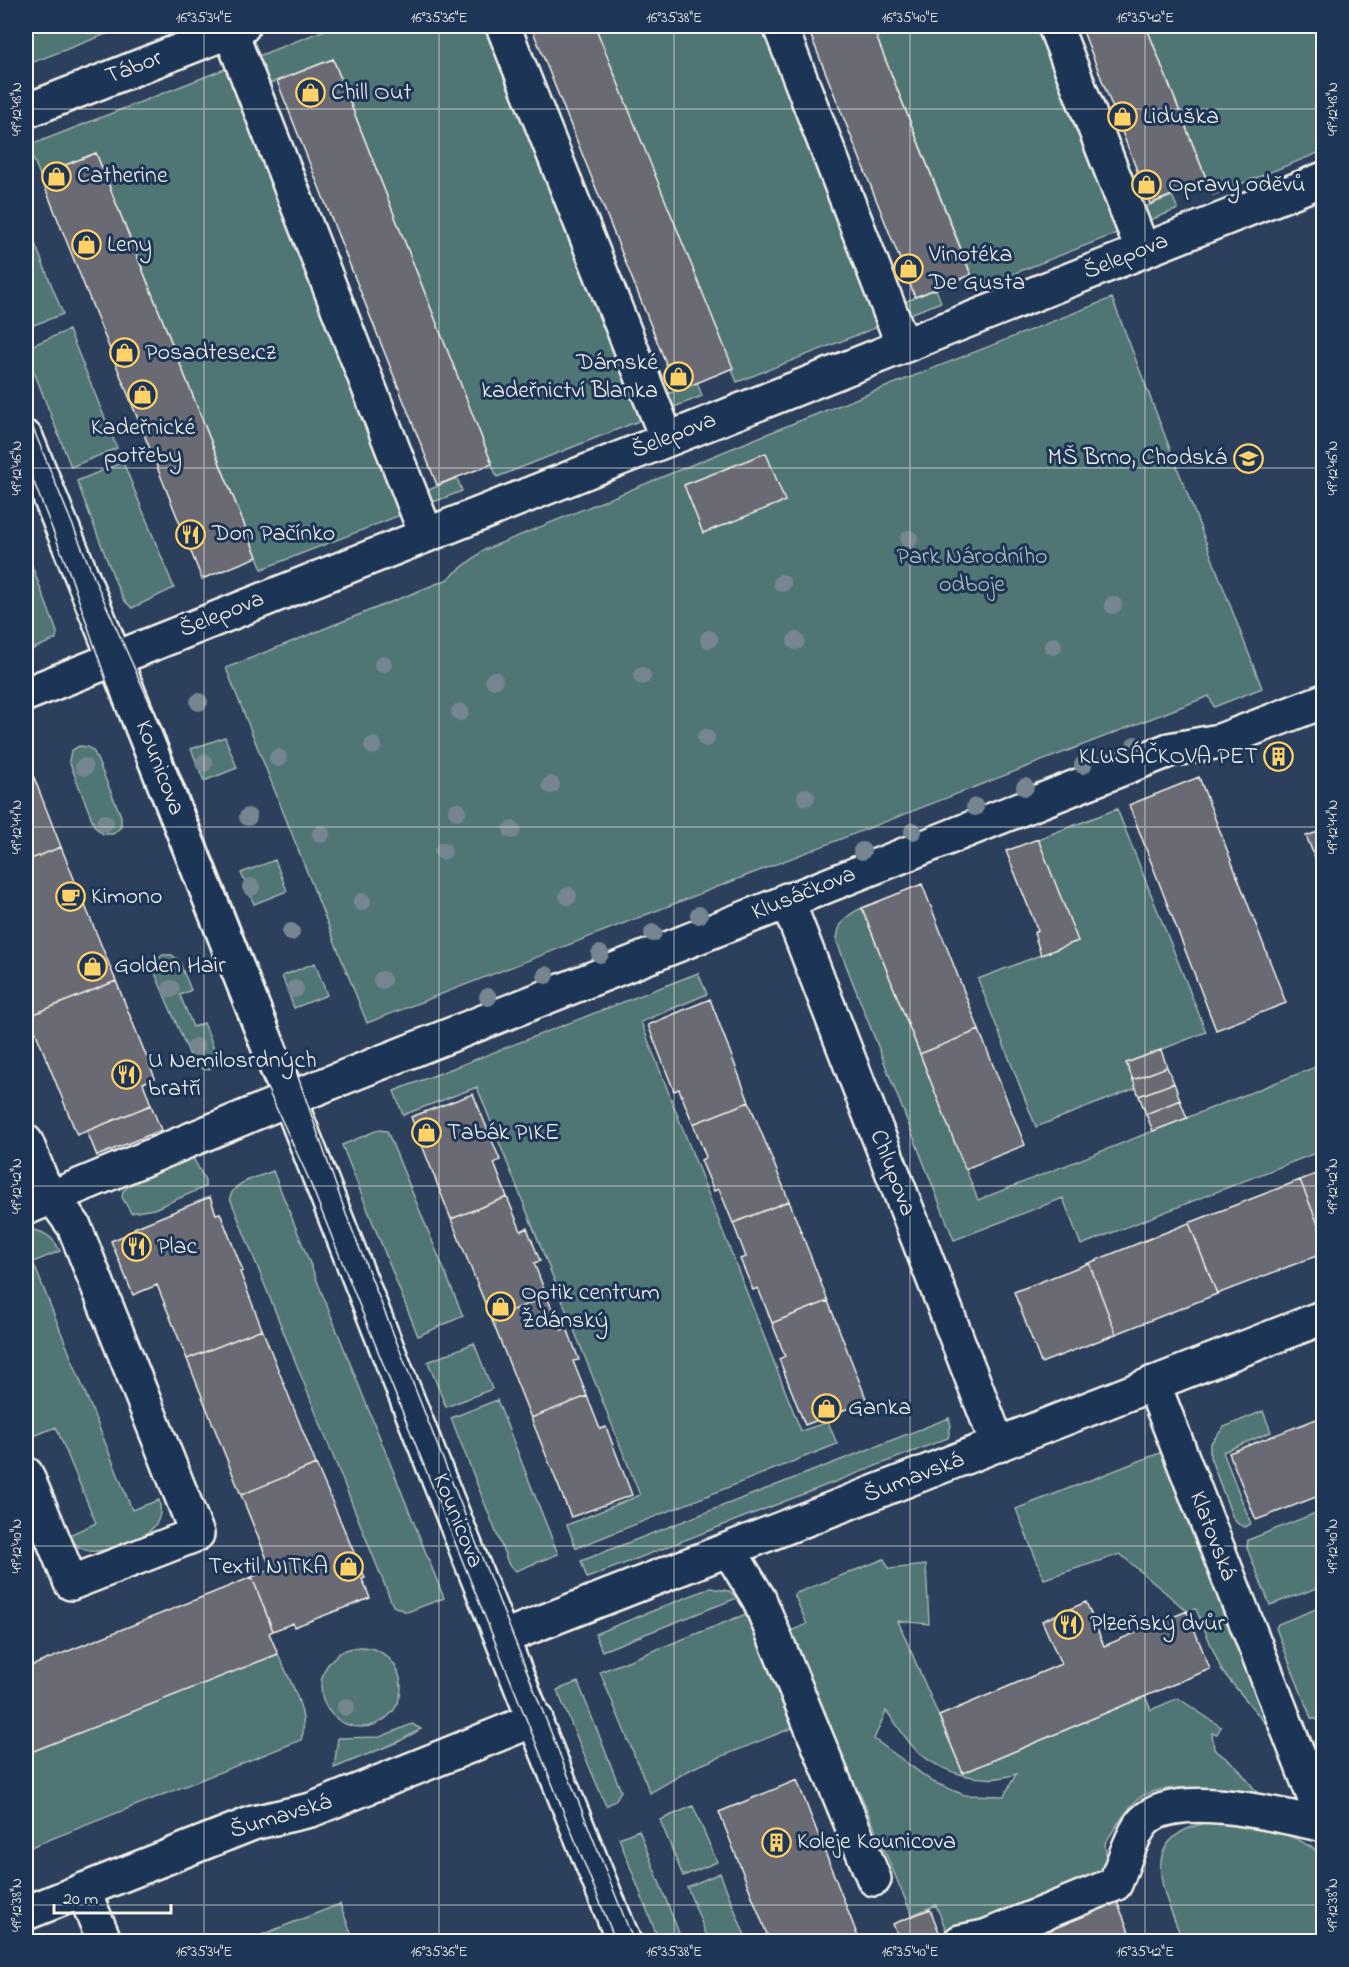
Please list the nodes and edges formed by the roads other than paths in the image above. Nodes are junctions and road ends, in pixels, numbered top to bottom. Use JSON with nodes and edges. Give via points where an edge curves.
{"nodes":[{"id":1,"x":503,"y":26,"type":"edge"},
{"id":2,"x":780,"y":26,"type":"edge"},
{"id":3,"x":1055,"y":26,"type":"edge"},
{"id":4,"x":237,"y":28,"type":"edge"},
{"id":5,"x":26,"y":111,"type":"edge"},
{"id":6,"x":1323,"y":179,"type":"edge"},
{"id":7,"x":1143,"y":250,"type":"junction"},
{"id":8,"x":903,"y":345,"type":"junction"},
{"id":9,"x":26,"y":438,"type":"edge"},
{"id":10,"x":667,"y":439,"type":"junction"},
{"id":11,"x":426,"y":534,"type":"junction"},
{"id":12,"x":116,"y":657,"type":"junction"},
{"id":13,"x":26,"y":694,"type":"edge"},
{"id":14,"x":1323,"y":701,"type":"edge"},
{"id":15,"x":787,"y":900,"type":"junction"},
{"id":16,"x":289,"y":1100,"type":"junction"},
{"id":17,"x":26,"y":1142,"type":"edge"},
{"id":18,"x":40,"y":1203,"type":"edge"},
{"id":19,"x":1323,"y":1317,"type":"edge"},
{"id":20,"x":1153,"y":1383,"type":"junction"},
{"id":21,"x":998,"y":1445,"type":"junction"},
{"id":22,"x":26,"y":1474,"type":"edge"},
{"id":23,"x":729,"y":1550,"type":"junction"},
{"id":24,"x":504,"y":1637,"type":"junction"},
{"id":25,"x":536,"y":1719,"type":"junction"},
{"id":26,"x":1323,"y":1824,"type":"edge"},
{"id":27,"x":874,"y":1880,"type":"dead end"},
{"id":28,"x":83,"y":1890,"type":"junction"},
{"id":29,"x":26,"y":1913,"type":"edge"},
{"id":30,"x":617,"y":1937,"type":"edge"},
{"id":31,"x":105,"y":1941,"type":"edge"},
{"id":32,"x":960,"y":1941,"type":"edge"}],
"edges":[{"from":1,"to":10,"type":"street"},
{"from":2,"to":8,"type":"street"},
{"from":3,"to":7,"type":"street"},
{"from":4,"to":5,"type":"street","name":"Tábor"},
{"from":4,"to":11,"type":"street"},
{"from":6,"to":7,"type":"street","name":"Šelepova"},
{"from":7,"to":8,"type":"street","name":"Šelepova"},
{"from":8,"to":10,"type":"street","name":"Šelepova"},
{"from":9,"to":12,"type":"street","name":"Kounicova"},
{"from":10,"to":11,"type":"street","name":"Šelepova"},
{"from":11,"to":12,"type":"street","name":"Šelepova"},
{"from":12,"to":13,"type":"street","name":"Šelepova"},
{"from":12,"to":16,"type":"street","name":"Kounicova"},
{"from":14,"to":15,"type":"street","name":"Klusáčkova","via":[[1220,741],[1169,750]]},
{"from":15,"to":16,"type":"street","name":"Klusáčkova"},
{"from":15,"to":21,"type":"street","name":"Chlupova"},
{"from":16,"to":18,"type":"street"},
{"from":16,"to":24,"type":"street","name":"Kounicova"},
{"from":17,"to":18,"type":"street","via":[[42,1182]]},
{"from":18,"to":22,"type":"street","via":[[74,1226],[197,1534],[71,1583]]},
{"from":19,"to":20,"type":"street","name":"Šumavská"},
{"from":20,"to":21,"type":"street","name":"Šumavská"},
{"from":20,"to":26,"type":"street","name":"Klatovská"},
{"from":21,"to":23,"type":"street","name":"Šumavská"},
{"from":23,"to":24,"type":"street","name":"Šumavská"},
{"from":23,"to":27,"type":"street","via":[[759,1599]]},
{"from":24,"to":25,"type":"street","name":"Kounicova"},
{"from":25,"to":28,"type":"street","name":"Šumavská","via":[[311,1810],[253,1822]]},
{"from":25,"to":30,"type":"street","name":"Kounicova"},
{"from":26,"to":32,"type":"street","via":[[1209,1804],[1158,1810],[1142,1822],[1115,1884],[985,1937]]},
{"from":28,"to":29,"type":"street","name":"Šumavská"},
{"from":28,"to":31,"type":"street"}]}
